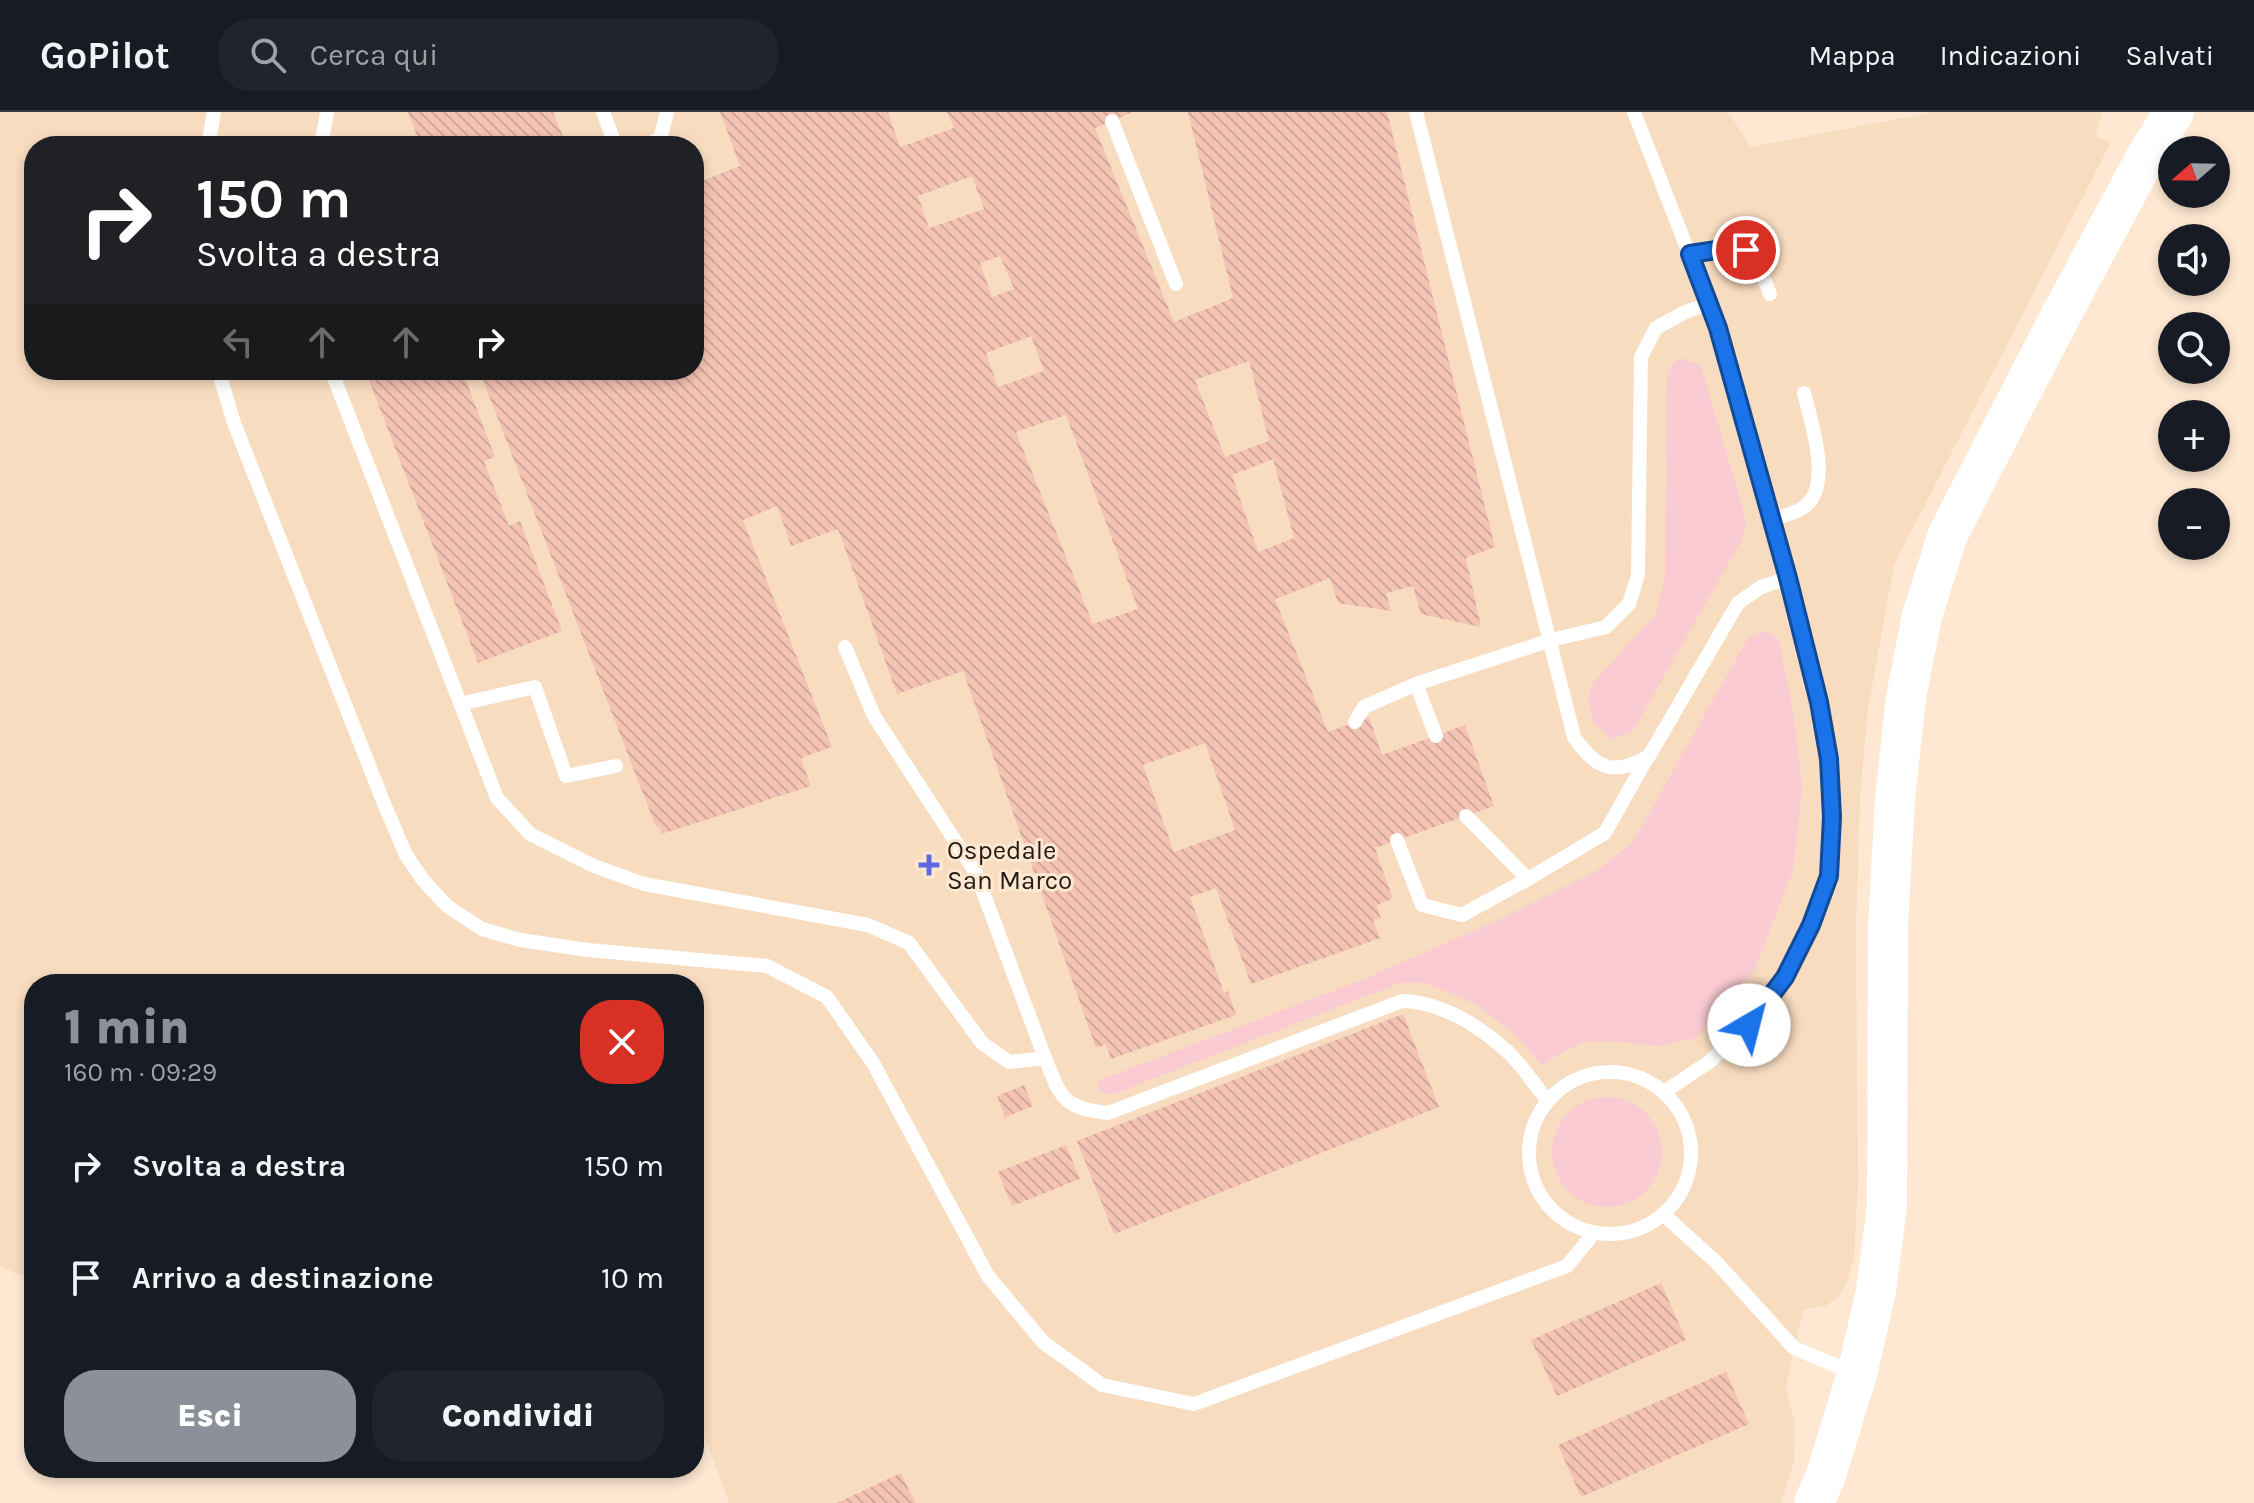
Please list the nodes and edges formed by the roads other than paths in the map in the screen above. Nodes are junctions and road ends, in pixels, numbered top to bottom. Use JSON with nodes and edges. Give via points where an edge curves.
{"nodes":[{"id":1,"x":214,"y":112,"type":"edge"},
{"id":2,"x":327,"y":112,"type":"edge"},
{"id":3,"x":603,"y":112,"type":"edge"},
{"id":4,"x":667,"y":112,"type":"edge"},
{"id":5,"x":1416,"y":112,"type":"edge"},
{"id":6,"x":1634,"y":112,"type":"edge"},
{"id":7,"x":2174,"y":112,"type":"edge"},
{"id":8,"x":1112,"y":121,"type":"dead end"},
{"id":9,"x":210,"y":136,"type":"edge"},
{"id":10,"x":323,"y":136,"type":"edge"},
{"id":11,"x":612,"y":136,"type":"edge"},
{"id":12,"x":661,"y":136,"type":"edge"},
{"id":13,"x":1690,"y":254,"type":"junction"},
{"id":14,"x":1176,"y":284,"type":"dead end"},
{"id":15,"x":1770,"y":294,"type":"dead end"},
{"id":16,"x":1708,"y":304,"type":"junction"},
{"id":17,"x":221,"y":380,"type":"edge"},
{"id":18,"x":335,"y":380,"type":"edge"},
{"id":19,"x":1804,"y":393,"type":"dead end"},
{"id":20,"x":1771,"y":520,"type":"junction"},
{"id":21,"x":1788,"y":578,"type":"junction"},
{"id":22,"x":1551,"y":640,"type":"junction"},
{"id":23,"x":845,"y":647,"type":"dead end"},
{"id":24,"x":1416,"y":684,"type":"junction"},
{"id":25,"x":460,"y":704,"type":"junction"},
{"id":26,"x":1355,"y":722,"type":"dead end"},
{"id":27,"x":1436,"y":736,"type":"dead end"},
{"id":28,"x":1649,"y":756,"type":"junction"},
{"id":29,"x":616,"y":766,"type":"dead end"},
{"id":30,"x":1466,"y":816,"type":"dead end"},
{"id":31,"x":1397,"y":840,"type":"dead end"},
{"id":32,"x":1528,"y":879,"type":"junction"},
{"id":33,"x":1045,"y":1058,"type":"junction"},
{"id":34,"x":1664,"y":1092,"type":"junction"},
{"id":35,"x":1548,"y":1101,"type":"junction"},
{"id":36,"x":1663,"y":1214,"type":"junction"},
{"id":37,"x":1593,"y":1234,"type":"junction"},
{"id":38,"x":1857,"y":1374,"type":"junction"},
{"id":39,"x":1814,"y":1503,"type":"edge"}],
"edges":[{"from":1,"to":9,"type":"lane"},
{"from":2,"to":10,"type":"lane"},
{"from":3,"to":11,"type":"lane"},
{"from":4,"to":12,"type":"lane"},
{"from":5,"to":22,"type":"lane"},
{"from":6,"to":13,"type":"lane"},
{"from":7,"to":38,"type":"street","via":[[1948,534],[1922,616],[1906,697],[1895,799],[1888,925],[1887,1206],[1876,1291]]},
{"from":8,"to":14,"type":"lane"},
{"from":13,"to":15,"type":"lane","via":[[1746,250],[1757,261]]},
{"from":13,"to":16,"type":"lane"},
{"from":16,"to":20,"type":"lane"},
{"from":16,"to":22,"type":"lane","via":[[1656,328],[1641,357],[1638,575],[1629,604],[1606,627]]},
{"from":17,"to":37,"type":"lane","via":[[385,806],[423,880],[447,906],[482,929],[588,950],[767,966],[827,997],[873,1063],[988,1276],[1043,1342],[1102,1385],[1194,1404],[1567,1266]]},
{"from":18,"to":25,"type":"lane"},
{"from":19,"to":20,"type":"lane","via":[[1820,458],[1817,486],[1803,508]]},
{"from":20,"to":21,"type":"lane"},
{"from":21,"to":28,"type":"lane","via":[[1761,587],[1738,603]]},
{"from":21,"to":34,"type":"lane","via":[[1829,759],[1829,876],[1785,977],[1749,1025],[1709,1062]]},
{"from":22,"to":24,"type":"lane"},
{"from":22,"to":28,"type":"lane","via":[[1574,737],[1587,756],[1628,769]]},
{"from":23,"to":33,"type":"lane","via":[[874,716],[976,873]]},
{"from":24,"to":26,"type":"lane","via":[[1364,707]]},
{"from":24,"to":27,"type":"lane"},
{"from":25,"to":29,"type":"lane","via":[[535,687],[566,776]]},
{"from":25,"to":33,"type":"lane","via":[[497,798],[530,834],[644,884],[868,925],[909,943],[982,1043],[1009,1062]]},
{"from":28,"to":32,"type":"lane","via":[[1605,833]]},
{"from":30,"to":32,"type":"lane"},
{"from":31,"to":32,"type":"lane","via":[[1422,905],[1462,915]]},
{"from":33,"to":35,"type":"lane","via":[[1062,1098],[1085,1110],[1108,1113],[1402,1001],[1422,1002],[1450,1013],[1510,1053]]},
{"from":34,"to":35,"type":"lane","via":[[1633,1074],[1607,1071],[1580,1077]]},
{"from":34,"to":36,"type":"lane","via":[[1688,1127],[1692,1153],[1688,1179]]},
{"from":35,"to":37,"type":"lane","via":[[1530,1139],[1530,1166],[1539,1192],[1556,1214]]},
{"from":36,"to":37,"type":"lane","via":[[1632,1232]]},
{"from":36,"to":38,"type":"lane","via":[[1717,1263],[1794,1348]]},
{"from":38,"to":39,"type":"street"}]}
